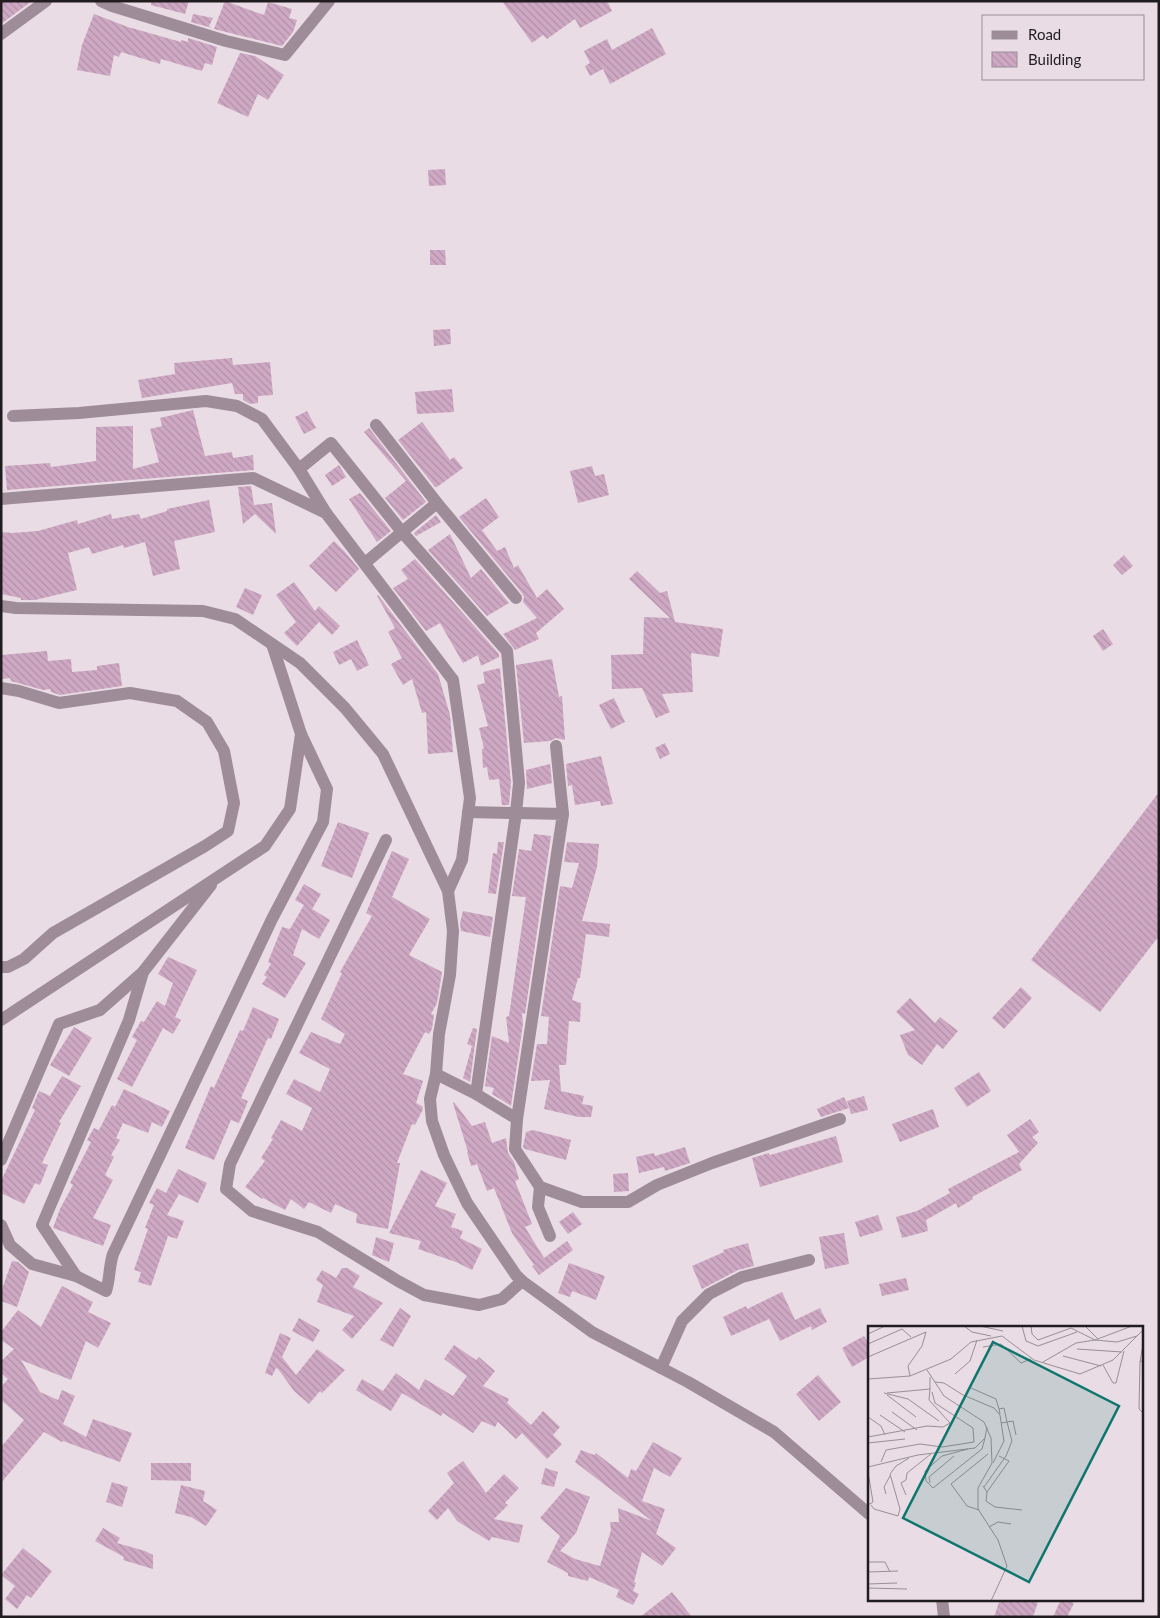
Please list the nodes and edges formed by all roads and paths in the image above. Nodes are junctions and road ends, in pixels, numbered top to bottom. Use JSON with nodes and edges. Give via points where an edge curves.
{"nodes":[{"id":1,"x":46,"y":1,"type":"edge"},
{"id":2,"x":101,"y":1,"type":"edge"},
{"id":3,"x":330,"y":1,"type":"edge"},
{"id":4,"x":1,"y":34,"type":"edge"},
{"id":5,"x":13,"y":416,"type":"dead end"},
{"id":6,"x":376,"y":425,"type":"dead end"},
{"id":7,"x":299,"y":469,"type":"junction"},
{"id":8,"x":1,"y":499,"type":"edge"},
{"id":9,"x":437,"y":503,"type":"junction"},
{"id":10,"x":326,"y":513,"type":"junction"},
{"id":11,"x":402,"y":532,"type":"junction"},
{"id":12,"x":364,"y":563,"type":"junction"},
{"id":13,"x":516,"y":598,"type":"dead end"},
{"id":14,"x":1,"y":606,"type":"edge"},
{"id":15,"x":272,"y":644,"type":"junction"},
{"id":16,"x":1,"y":688,"type":"edge"},
{"id":17,"x":301,"y":734,"type":"junction"},
{"id":18,"x":556,"y":746,"type":"dead end"},
{"id":19,"x":468,"y":812,"type":"junction"},
{"id":20,"x":516,"y":813,"type":"junction"},
{"id":21,"x":563,"y":814,"type":"junction"},
{"id":22,"x":386,"y":840,"type":"dead end"},
{"id":23,"x":217,"y":877,"type":"junction"},
{"id":24,"x":448,"y":892,"type":"junction"},
{"id":25,"x":1,"y":967,"type":"edge"},
{"id":26,"x":143,"y":972,"type":"junction"},
{"id":27,"x":1,"y":1020,"type":"edge"},
{"id":28,"x":436,"y":1074,"type":"junction"},
{"id":29,"x":476,"y":1094,"type":"junction"},
{"id":30,"x":517,"y":1119,"type":"junction"},
{"id":31,"x":840,"y":1119,"type":"dead end"},
{"id":32,"x":1,"y":1160,"type":"edge"},
{"id":33,"x":540,"y":1187,"type":"junction"},
{"id":34,"x":1,"y":1225,"type":"edge"},
{"id":35,"x":550,"y":1236,"type":"dead end"},
{"id":36,"x":809,"y":1260,"type":"dead end"},
{"id":37,"x":76,"y":1276,"type":"junction"},
{"id":38,"x":522,"y":1281,"type":"junction"},
{"id":39,"x":662,"y":1368,"type":"junction"},
{"id":40,"x":868,"y":1513,"type":"edge"},
{"id":41,"x":942,"y":1600,"type":"edge"},
{"id":42,"x":944,"y":1617,"type":"edge"}],
"edges":[{"from":1,"to":4,"type":"street"},
{"from":2,"to":3,"type":"street","via":[[226,41],[285,55]]},
{"from":5,"to":7,"type":"street","via":[[206,400],[237,406],[262,419]]},
{"from":6,"to":9,"type":"street"},
{"from":7,"to":10,"type":"street"},
{"from":7,"to":11,"type":"street","via":[[330,443]]},
{"from":8,"to":10,"type":"street","via":[[253,478]]},
{"from":9,"to":11,"type":"street"},
{"from":9,"to":13,"type":"street"},
{"from":10,"to":12,"type":"street"},
{"from":11,"to":12,"type":"street"},
{"from":11,"to":20,"type":"street","via":[[507,652],[519,783]]},
{"from":12,"to":19,"type":"street","via":[[453,680],[470,798]]},
{"from":14,"to":15,"type":"street","via":[[203,611],[235,619]]},
{"from":15,"to":17,"type":"street"},
{"from":15,"to":24,"type":"street","via":[[300,663],[345,708],[383,754]]},
{"from":16,"to":25,"type":"street","via":[[59,704],[130,693],[177,701],[206,722],[224,752],[234,804],[228,831],[54,933],[24,959]]},
{"from":17,"to":23,"type":"street","via":[[290,809],[265,846]]},
{"from":17,"to":37,"type":"street","via":[[327,789],[323,822],[272,919],[113,1254],[106,1291]]},
{"from":18,"to":21,"type":"street"},
{"from":19,"to":20,"type":"street"},
{"from":19,"to":24,"type":"street","via":[[462,860]]},
{"from":20,"to":21,"type":"street"},
{"from":20,"to":29,"type":"street"},
{"from":21,"to":30,"type":"street"},
{"from":22,"to":38,"type":"street","via":[[230,1164],[226,1189],[252,1211],[318,1232],[424,1295],[479,1305],[502,1299]]},
{"from":23,"to":26,"type":"street"},
{"from":23,"to":27,"type":"street"},
{"from":24,"to":28,"type":"street","via":[[453,931]]},
{"from":26,"to":32,"type":"street","via":[[100,1010],[59,1024]]},
{"from":26,"to":37,"type":"street","via":[[129,1020],[42,1225]]},
{"from":28,"to":29,"type":"street"},
{"from":28,"to":38,"type":"street","via":[[430,1099],[432,1121],[444,1155],[467,1203]]},
{"from":29,"to":30,"type":"street"},
{"from":30,"to":33,"type":"street","via":[[515,1149]]},
{"from":31,"to":33,"type":"street","via":[[666,1181],[628,1202],[582,1202]]},
{"from":33,"to":35,"type":"street","via":[[538,1207]]},
{"from":34,"to":37,"type":"street","via":[[10,1245],[32,1264]]},
{"from":36,"to":39,"type":"street","via":[[742,1277],[709,1294],[682,1321]]},
{"from":38,"to":39,"type":"street","via":[[592,1332]]},
{"from":39,"to":40,"type":"street","via":[[774,1432]]},
{"from":41,"to":42,"type":"street"}]}
